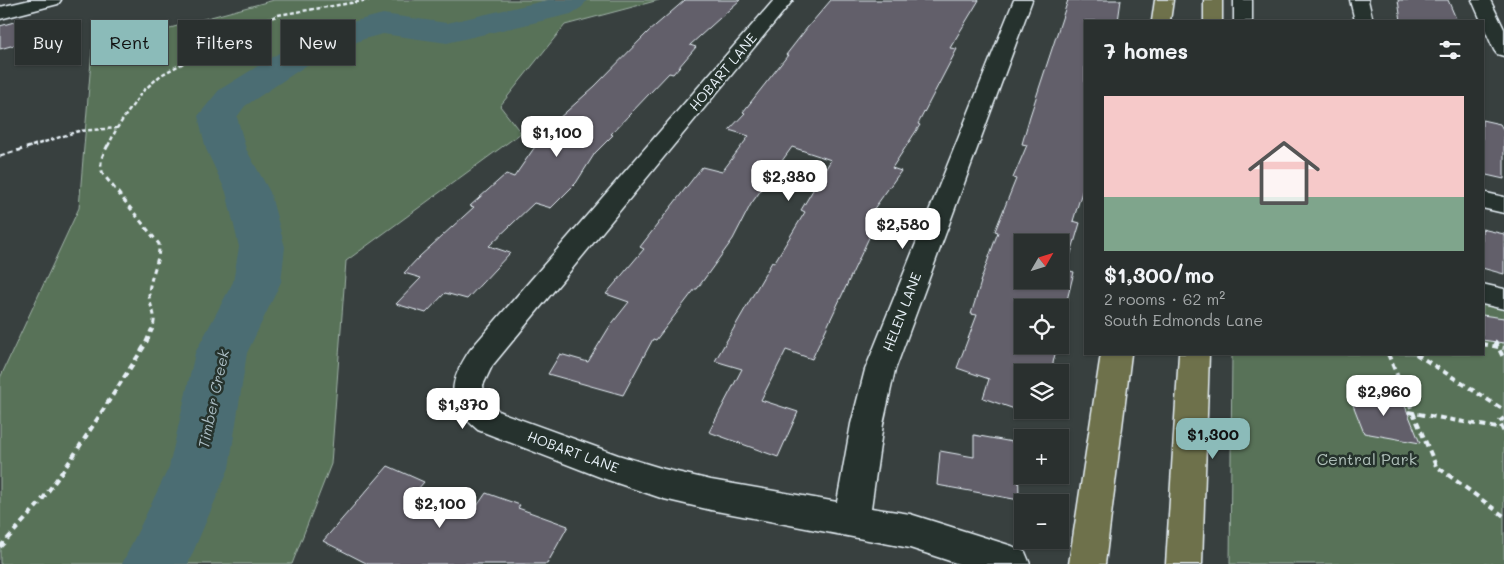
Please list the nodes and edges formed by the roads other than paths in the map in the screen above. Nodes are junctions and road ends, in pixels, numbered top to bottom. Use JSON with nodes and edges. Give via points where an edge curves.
{"nodes":[{"id":1,"x":52,"y":0,"type":"edge"},
{"id":2,"x":784,"y":0,"type":"edge"},
{"id":3,"x":1024,"y":0,"type":"edge"},
{"id":4,"x":1164,"y":0,"type":"edge"},
{"id":5,"x":1212,"y":0,"type":"edge"},
{"id":6,"x":1243,"y":0,"type":"edge"},
{"id":7,"x":1341,"y":0,"type":"edge"},
{"id":8,"x":1481,"y":0,"type":"edge"},
{"id":9,"x":1360,"y":2,"type":"edge"},
{"id":10,"x":0,"y":13,"type":"edge"},
{"id":11,"x":1161,"y":20,"type":"edge"},
{"id":12,"x":1212,"y":20,"type":"edge"},
{"id":13,"x":1243,"y":20,"type":"edge"},
{"id":14,"x":1364,"y":20,"type":"edge"},
{"id":15,"x":1504,"y":50,"type":"edge"},
{"id":16,"x":1484,"y":200,"type":"edge"},
{"id":17,"x":1504,"y":205,"type":"edge"},
{"id":18,"x":1484,"y":294,"type":"edge"},
{"id":19,"x":1504,"y":298,"type":"edge"},
{"id":20,"x":1116,"y":355,"type":"edge"},
{"id":21,"x":1194,"y":355,"type":"edge"},
{"id":22,"x":852,"y":520,"type":"junction"},
{"id":23,"x":1012,"y":564,"type":"edge"},
{"id":24,"x":1087,"y":564,"type":"edge"},
{"id":25,"x":1184,"y":564,"type":"edge"}],
"edges":[{"from":1,"to":10,"type":"street"},
{"from":2,"to":22,"type":"street","name":"HOBART LANE","via":[[481,358],[467,384],[468,398],[475,411],[488,421],[664,484]]},
{"from":3,"to":22,"type":"street","name":"HELEN LANE","via":[[883,362],[867,424]]},
{"from":4,"to":11,"type":"main road"},
{"from":5,"to":12,"type":"main road"},
{"from":6,"to":13,"type":"street"},
{"from":7,"to":9,"type":"street"},
{"from":8,"to":15,"type":"street"},
{"from":9,"to":14,"type":"street"},
{"from":16,"to":17,"type":"street"},
{"from":18,"to":19,"type":"street"},
{"from":20,"to":24,"type":"main road"},
{"from":21,"to":25,"type":"main road"},
{"from":22,"to":23,"type":"street","name":"HOBART LANE","via":[[910,531]]}]}
